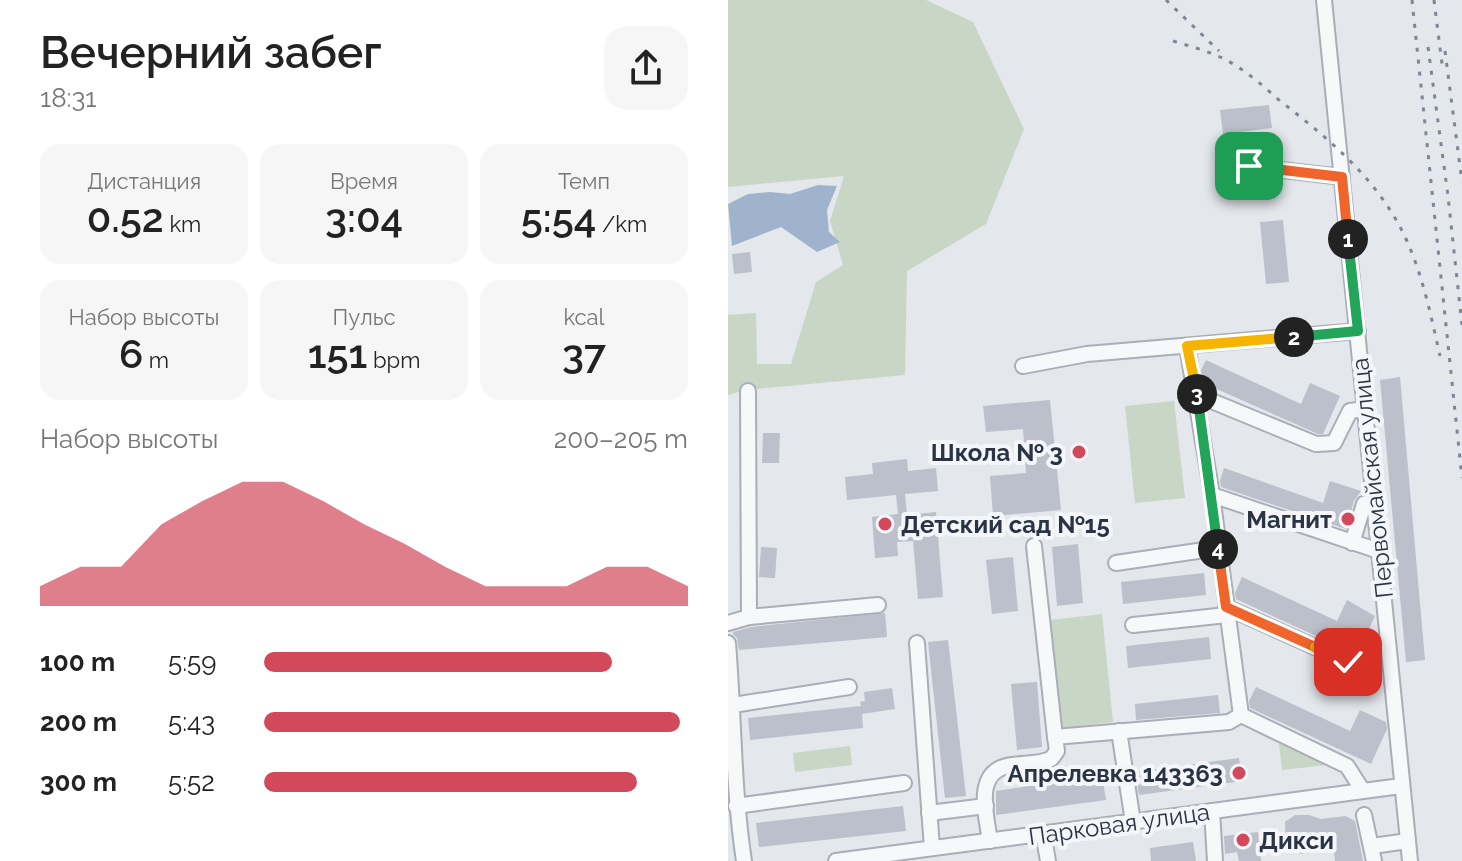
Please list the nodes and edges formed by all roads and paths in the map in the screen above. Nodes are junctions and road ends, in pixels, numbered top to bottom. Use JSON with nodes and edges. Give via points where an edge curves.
{"nodes":[{"id":1,"x":1324,"y":0,"type":"edge"},
{"id":2,"x":1249,"y":166,"type":"dead end"},
{"id":3,"x":1342,"y":177,"type":"junction"},
{"id":4,"x":1358,"y":331,"type":"junction"},
{"id":5,"x":1187,"y":346,"type":"junction"},
{"id":6,"x":1023,"y":366,"type":"dead end"},
{"id":7,"x":748,"y":391,"type":"dead end"},
{"id":8,"x":1197,"y":395,"type":"junction"},
{"id":9,"x":1365,"y":409,"type":"junction"},
{"id":10,"x":1212,"y":495,"type":"junction"},
{"id":11,"x":1374,"y":504,"type":"junction"},
{"id":12,"x":1352,"y":543,"type":"junction"},
{"id":13,"x":1034,"y":546,"type":"dead end"},
{"id":14,"x":1218,"y":548,"type":"junction"},
{"id":15,"x":1379,"y":551,"type":"junction"},
{"id":16,"x":1116,"y":563,"type":"dead end"},
{"id":17,"x":878,"y":605,"type":"dead end"},
{"id":18,"x":1227,"y":611,"type":"junction"},
{"id":19,"x":749,"y":617,"type":"junction"},
{"id":20,"x":728,"y":623,"type":"edge"},
{"id":21,"x":1133,"y":625,"type":"dead end"},
{"id":22,"x":728,"y":643,"type":"edge"},
{"id":23,"x":917,"y":643,"type":"dead end"},
{"id":24,"x":1348,"y":662,"type":"dead end"},
{"id":25,"x":849,"y":687,"type":"dead end"},
{"id":26,"x":733,"y":705,"type":"junction"},
{"id":27,"x":1241,"y":715,"type":"junction"},
{"id":28,"x":1119,"y":731,"type":"junction"},
{"id":29,"x":1055,"y":737,"type":"junction"},
{"id":30,"x":904,"y":783,"type":"dead end"},
{"id":31,"x":1401,"y":786,"type":"junction"},
{"id":32,"x":1363,"y":791,"type":"junction"},
{"id":33,"x":736,"y":806,"type":"junction"},
{"id":34,"x":986,"y":806,"type":"junction"},
{"id":35,"x":1212,"y":811,"type":"junction"},
{"id":36,"x":929,"y":813,"type":"junction"},
{"id":37,"x":1364,"y":815,"type":"dead end"},
{"id":38,"x":1133,"y":822,"type":"junction"},
{"id":39,"x":1043,"y":833,"type":"junction"},
{"id":40,"x":990,"y":841,"type":"junction"},
{"id":41,"x":1408,"y":841,"type":"junction"},
{"id":42,"x":932,"y":848,"type":"junction"},
{"id":43,"x":950,"y":854,"type":"edge"},
{"id":44,"x":1373,"y":854,"type":"edge"},
{"id":45,"x":744,"y":861,"type":"edge"},
{"id":46,"x":836,"y":861,"type":"edge"},
{"id":47,"x":1048,"y":861,"type":"edge"},
{"id":48,"x":1215,"y":861,"type":"edge"},
{"id":49,"x":1410,"y":861,"type":"edge"}],
"edges":[{"from":1,"to":3,"type":"street","name":"Первомайская улица"},
{"from":2,"to":3,"type":"street"},
{"from":3,"to":4,"type":"street","name":"Первомайская улица"},
{"from":4,"to":5,"type":"street"},
{"from":4,"to":9,"type":"street","name":"Первомайская улица"},
{"from":5,"to":6,"type":"street","via":[[1087,354]]},
{"from":5,"to":8,"type":"street"},
{"from":7,"to":19,"type":"street"},
{"from":8,"to":9,"type":"street","via":[[1316,444],[1334,443],[1350,411]]},
{"from":8,"to":10,"type":"street"},
{"from":9,"to":11,"type":"street","name":"Первомайская улица"},
{"from":10,"to":12,"type":"street"},
{"from":10,"to":14,"type":"street"},
{"from":11,"to":12,"type":"street","via":[[1364,504]]},
{"from":11,"to":15,"type":"street","name":"Первомайская улица"},
{"from":12,"to":15,"type":"street"},
{"from":13,"to":29,"type":"street"},
{"from":14,"to":16,"type":"street"},
{"from":14,"to":18,"type":"street"},
{"from":15,"to":31,"type":"street","name":"Первомайская улица"},
{"from":17,"to":19,"type":"street"},
{"from":18,"to":21,"type":"street"},
{"from":18,"to":24,"type":"street"},
{"from":18,"to":27,"type":"street"},
{"from":19,"to":20,"type":"street"},
{"from":22,"to":26,"type":"street"},
{"from":23,"to":36,"type":"street"},
{"from":25,"to":26,"type":"street"},
{"from":26,"to":33,"type":"street"},
{"from":27,"to":28,"type":"street","via":[[1229,722]]},
{"from":27,"to":32,"type":"street","via":[[1347,766]]},
{"from":28,"to":29,"type":"street"},
{"from":28,"to":38,"type":"street"},
{"from":29,"to":34,"type":"street","via":[[1057,751],[1051,759],[1008,765],[991,774],[984,788]]},
{"from":30,"to":33,"type":"street"},
{"from":31,"to":32,"type":"street","name":"Парковая улица"},
{"from":31,"to":41,"type":"street","name":"Первомайская улица"},
{"from":32,"to":35,"type":"street","name":"Парковая улица"},
{"from":33,"to":45,"type":"street"},
{"from":34,"to":36,"type":"street"},
{"from":34,"to":40,"type":"street"},
{"from":35,"to":38,"type":"street","name":"Парковая улица"},
{"from":35,"to":48,"type":"street"},
{"from":36,"to":42,"type":"street"},
{"from":37,"to":44,"type":"street"},
{"from":38,"to":39,"type":"street","name":"Парковая улица"},
{"from":39,"to":40,"type":"street","name":"Парковая улица"},
{"from":39,"to":47,"type":"street"},
{"from":40,"to":43,"type":"street","name":"Парковая улица"},
{"from":41,"to":44,"type":"street"},
{"from":41,"to":49,"type":"street","name":"Первомайская улица"},
{"from":42,"to":43,"type":"street","name":"Парковая улица"},
{"from":42,"to":46,"type":"street","name":"Парковая улица"}]}
